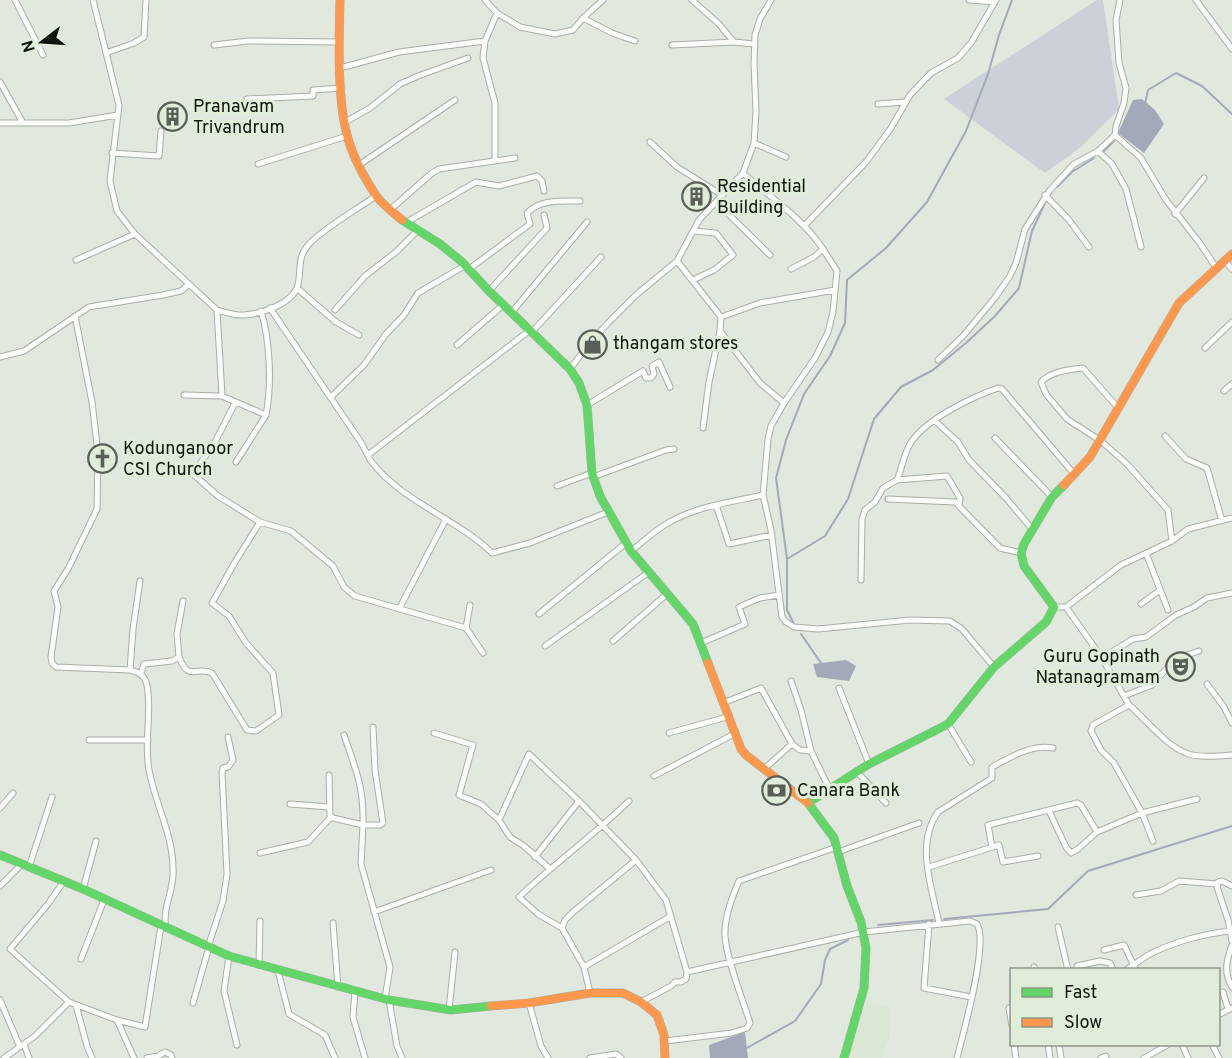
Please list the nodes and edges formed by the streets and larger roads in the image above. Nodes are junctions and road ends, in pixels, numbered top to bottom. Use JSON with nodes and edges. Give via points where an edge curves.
{"nodes":[{"id":1,"x":15,"y":0,"type":"edge"},
{"id":2,"x":93,"y":0,"type":"edge"},
{"id":3,"x":146,"y":0,"type":"edge"},
{"id":4,"x":340,"y":0,"type":"edge"},
{"id":5,"x":485,"y":0,"type":"edge"},
{"id":6,"x":603,"y":0,"type":"edge"},
{"id":7,"x":692,"y":0,"type":"edge"},
{"id":8,"x":771,"y":0,"type":"edge"},
{"id":9,"x":969,"y":0,"type":"edge"},
{"id":10,"x":1120,"y":0,"type":"edge"},
{"id":11,"x":1196,"y":0,"type":"edge"},
{"id":12,"x":996,"y":1,"type":"edge"},
{"id":13,"x":497,"y":13,"type":"junction"},
{"id":14,"x":583,"y":18,"type":"junction"},
{"id":15,"x":485,"y":41,"type":"junction"},
{"id":16,"x":634,"y":41,"type":"dead end"},
{"id":17,"x":339,"y":42,"type":"junction"},
{"id":18,"x":734,"y":42,"type":"junction"},
{"id":19,"x":754,"y":44,"type":"junction"},
{"id":20,"x":214,"y":45,"type":"dead end"},
{"id":21,"x":672,"y":45,"type":"dead end"},
{"id":22,"x":1232,"y":49,"type":"edge"},
{"id":23,"x":106,"y":53,"type":"junction"},
{"id":24,"x":43,"y":55,"type":"dead end"},
{"id":25,"x":468,"y":58,"type":"dead end"},
{"id":26,"x":340,"y":68,"type":"junction"},
{"id":27,"x":0,"y":82,"type":"edge"},
{"id":28,"x":342,"y":88,"type":"junction"},
{"id":29,"x":248,"y":99,"type":"dead end"},
{"id":30,"x":455,"y":100,"type":"dead end"},
{"id":31,"x":906,"y":102,"type":"junction"},
{"id":32,"x":878,"y":104,"type":"dead end"},
{"id":33,"x":118,"y":115,"type":"junction"},
{"id":34,"x":345,"y":122,"type":"junction"},
{"id":35,"x":0,"y":123,"type":"edge"},
{"id":36,"x":23,"y":123,"type":"junction"},
{"id":37,"x":161,"y":131,"type":"dead end"},
{"id":38,"x":1115,"y":135,"type":"junction"},
{"id":39,"x":347,"y":136,"type":"junction"},
{"id":40,"x":650,"y":142,"type":"dead end"},
{"id":41,"x":754,"y":143,"type":"junction"},
{"id":42,"x":1098,"y":150,"type":"junction"},
{"id":43,"x":112,"y":153,"type":"junction"},
{"id":44,"x":786,"y":157,"type":"dead end"},
{"id":45,"x":514,"y":158,"type":"dead end"},
{"id":46,"x":495,"y":161,"type":"junction"},
{"id":47,"x":258,"y":165,"type":"dead end"},
{"id":48,"x":359,"y":165,"type":"junction"},
{"id":49,"x":743,"y":173,"type":"junction"},
{"id":50,"x":1204,"y":178,"type":"dead end"},
{"id":51,"x":544,"y":192,"type":"dead end"},
{"id":52,"x":722,"y":195,"type":"junction"},
{"id":53,"x":1045,"y":195,"type":"junction"},
{"id":54,"x":376,"y":196,"type":"junction"},
{"id":55,"x":580,"y":201,"type":"dead end"},
{"id":56,"x":716,"y":202,"type":"junction"},
{"id":57,"x":391,"y":209,"type":"junction"},
{"id":58,"x":1175,"y":214,"type":"junction"},
{"id":59,"x":544,"y":215,"type":"dead end"},
{"id":60,"x":407,"y":222,"type":"junction"},
{"id":61,"x":587,"y":222,"type":"dead end"},
{"id":62,"x":804,"y":225,"type":"junction"},
{"id":63,"x":418,"y":230,"type":"junction"},
{"id":64,"x":693,"y":231,"type":"junction"},
{"id":65,"x":135,"y":234,"type":"junction"},
{"id":66,"x":1089,"y":247,"type":"dead end"},
{"id":67,"x":1141,"y":247,"type":"dead end"},
{"id":68,"x":823,"y":249,"type":"junction"},
{"id":69,"x":1232,"y":254,"type":"edge"},
{"id":70,"x":770,"y":255,"type":"dead end"},
{"id":71,"x":601,"y":257,"type":"dead end"},
{"id":72,"x":76,"y":260,"type":"dead end"},
{"id":73,"x":677,"y":261,"type":"junction"},
{"id":74,"x":1226,"y":261,"type":"junction"},
{"id":75,"x":468,"y":267,"type":"junction"},
{"id":76,"x":791,"y":269,"type":"dead end"},
{"id":77,"x":1217,"y":269,"type":"junction"},
{"id":78,"x":1232,"y":269,"type":"edge"},
{"id":79,"x":693,"y":280,"type":"junction"},
{"id":80,"x":189,"y":284,"type":"junction"},
{"id":81,"x":297,"y":288,"type":"junction"},
{"id":82,"x":835,"y":290,"type":"junction"},
{"id":83,"x":489,"y":291,"type":"junction"},
{"id":84,"x":503,"y":305,"type":"junction"},
{"id":85,"x":270,"y":308,"type":"junction"},
{"id":86,"x":217,"y":310,"type":"junction"},
{"id":87,"x":334,"y":310,"type":"dead end"},
{"id":88,"x":261,"y":311,"type":"junction"},
{"id":89,"x":512,"y":312,"type":"junction"},
{"id":90,"x":75,"y":316,"type":"junction"},
{"id":91,"x":720,"y":317,"type":"junction"},
{"id":92,"x":1232,"y":322,"type":"edge"},
{"id":93,"x":531,"y":331,"type":"junction"},
{"id":94,"x":720,"y":331,"type":"junction"},
{"id":95,"x":359,"y":335,"type":"dead end"},
{"id":96,"x":457,"y":345,"type":"dead end"},
{"id":97,"x":1204,"y":348,"type":"dead end"},
{"id":98,"x":0,"y":357,"type":"edge"},
{"id":99,"x":938,"y":360,"type":"dead end"},
{"id":100,"x":570,"y":369,"type":"junction"},
{"id":101,"x":1232,"y":384,"type":"edge"},
{"id":102,"x":670,"y":387,"type":"dead end"},
{"id":103,"x":1224,"y":391,"type":"dead end"},
{"id":104,"x":184,"y":395,"type":"dead end"},
{"id":105,"x":222,"y":396,"type":"junction"},
{"id":106,"x":331,"y":397,"type":"junction"},
{"id":107,"x":235,"y":403,"type":"junction"},
{"id":108,"x":784,"y":403,"type":"junction"},
{"id":109,"x":587,"y":405,"type":"junction"},
{"id":110,"x":1119,"y":409,"type":"junction"},
{"id":111,"x":266,"y":415,"type":"junction"},
{"id":112,"x":935,"y":421,"type":"junction"},
{"id":113,"x":703,"y":428,"type":"dead end"},
{"id":114,"x":1165,"y":436,"type":"dead end"},
{"id":115,"x":995,"y":438,"type":"dead end"},
{"id":116,"x":1101,"y":441,"type":"junction"},
{"id":117,"x":674,"y":449,"type":"dead end"},
{"id":118,"x":368,"y":455,"type":"junction"},
{"id":119,"x":236,"y":462,"type":"dead end"},
{"id":120,"x":592,"y":475,"type":"junction"},
{"id":121,"x":1075,"y":475,"type":"junction"},
{"id":122,"x":897,"y":480,"type":"junction"},
{"id":123,"x":557,"y":486,"type":"dead end"},
{"id":124,"x":763,"y":495,"type":"junction"},
{"id":125,"x":1052,"y":497,"type":"junction"},
{"id":126,"x":888,"y":500,"type":"dead end"},
{"id":127,"x":716,"y":505,"type":"junction"},
{"id":128,"x":959,"y":506,"type":"junction"},
{"id":129,"x":608,"y":512,"type":"junction"},
{"id":130,"x":1232,"y":518,"type":"edge"},
{"id":131,"x":446,"y":519,"type":"junction"},
{"id":132,"x":1222,"y":521,"type":"junction"},
{"id":133,"x":260,"y":522,"type":"junction"},
{"id":134,"x":1032,"y":529,"type":"junction"},
{"id":135,"x":772,"y":535,"type":"junction"},
{"id":136,"x":1172,"y":541,"type":"junction"},
{"id":137,"x":626,"y":543,"type":"junction"},
{"id":138,"x":632,"y":551,"type":"junction"},
{"id":139,"x":1021,"y":553,"type":"junction"},
{"id":140,"x":1146,"y":553,"type":"junction"},
{"id":141,"x":649,"y":572,"type":"junction"},
{"id":142,"x":861,"y":580,"type":"dead end"},
{"id":143,"x":140,"y":581,"type":"dead end"},
{"id":144,"x":1161,"y":590,"type":"junction"},
{"id":145,"x":668,"y":592,"type":"junction"},
{"id":146,"x":1232,"y":593,"type":"edge"},
{"id":147,"x":779,"y":595,"type":"junction"},
{"id":148,"x":183,"y":601,"type":"dead end"},
{"id":149,"x":1141,"y":604,"type":"dead end"},
{"id":150,"x":470,"y":605,"type":"dead end"},
{"id":151,"x":1066,"y":606,"type":"junction"},
{"id":152,"x":1054,"y":607,"type":"junction"},
{"id":153,"x":399,"y":609,"type":"junction"},
{"id":154,"x":1168,"y":610,"type":"dead end"},
{"id":155,"x":539,"y":614,"type":"dead end"},
{"id":156,"x":466,"y":628,"type":"junction"},
{"id":157,"x":613,"y":641,"type":"dead end"},
{"id":158,"x":700,"y":643,"type":"junction"},
{"id":159,"x":545,"y":646,"type":"dead end"},
{"id":160,"x":1199,"y":651,"type":"dead end"},
{"id":161,"x":483,"y":653,"type":"dead end"},
{"id":162,"x":179,"y":657,"type":"junction"},
{"id":163,"x":1102,"y":658,"type":"junction"},
{"id":164,"x":994,"y":667,"type":"junction"},
{"id":165,"x":130,"y":670,"type":"junction"},
{"id":166,"x":141,"y":673,"type":"junction"},
{"id":167,"x":791,"y":681,"type":"dead end"},
{"id":168,"x":1207,"y":684,"type":"dead end"},
{"id":169,"x":839,"y":688,"type":"dead end"},
{"id":170,"x":1124,"y":696,"type":"junction"},
{"id":171,"x":723,"y":703,"type":"junction"},
{"id":172,"x":1129,"y":705,"type":"junction"},
{"id":173,"x":727,"y":717,"type":"junction"},
{"id":174,"x":1232,"y":723,"type":"edge"},
{"id":175,"x":948,"y":724,"type":"junction"},
{"id":176,"x":373,"y":727,"type":"dead end"},
{"id":177,"x":434,"y":733,"type":"dead end"},
{"id":178,"x":669,"y":733,"type":"dead end"},
{"id":179,"x":734,"y":734,"type":"junction"},
{"id":180,"x":344,"y":735,"type":"dead end"},
{"id":181,"x":228,"y":737,"type":"dead end"},
{"id":182,"x":89,"y":740,"type":"dead end"},
{"id":183,"x":148,"y":740,"type":"junction"},
{"id":184,"x":792,"y":744,"type":"junction"},
{"id":185,"x":1053,"y":748,"type":"dead end"},
{"id":186,"x":811,"y":751,"type":"junction"},
{"id":187,"x":1232,"y":755,"type":"edge"},
{"id":188,"x":971,"y":762,"type":"dead end"},
{"id":189,"x":869,"y":764,"type":"junction"},
{"id":190,"x":764,"y":769,"type":"junction"},
{"id":191,"x":856,"y":771,"type":"junction"},
{"id":192,"x":329,"y":776,"type":"dead end"},
{"id":193,"x":654,"y":776,"type":"dead end"},
{"id":194,"x":829,"y":788,"type":"junction"},
{"id":195,"x":13,"y":793,"type":"dead end"},
{"id":196,"x":52,"y":797,"type":"dead end"},
{"id":197,"x":1197,"y":799,"type":"dead end"},
{"id":198,"x":579,"y":801,"type":"junction"},
{"id":199,"x":629,"y":801,"type":"dead end"},
{"id":200,"x":808,"y":803,"type":"junction"},
{"id":201,"x":886,"y":803,"type":"dead end"},
{"id":202,"x":290,"y":804,"type":"dead end"},
{"id":203,"x":329,"y":807,"type":"junction"},
{"id":204,"x":0,"y":808,"type":"edge"},
{"id":205,"x":1049,"y":811,"type":"junction"},
{"id":206,"x":1142,"y":813,"type":"junction"},
{"id":207,"x":331,"y":817,"type":"junction"},
{"id":208,"x":499,"y":820,"type":"junction"},
{"id":209,"x":919,"y":823,"type":"dead end"},
{"id":210,"x":363,"y":825,"type":"junction"},
{"id":211,"x":603,"y":826,"type":"junction"},
{"id":212,"x":1097,"y":832,"type":"junction"},
{"id":213,"x":96,"y":841,"type":"dead end"},
{"id":214,"x":1153,"y":841,"type":"dead end"},
{"id":215,"x":992,"y":847,"type":"junction"},
{"id":216,"x":838,"y":850,"type":"junction"},
{"id":217,"x":260,"y":853,"type":"dead end"},
{"id":218,"x":0,"y":855,"type":"edge"},
{"id":219,"x":1038,"y":856,"type":"dead end"},
{"id":220,"x":535,"y":857,"type":"junction"},
{"id":221,"x":636,"y":860,"type":"junction"},
{"id":222,"x":26,"y":866,"type":"junction"},
{"id":223,"x":928,"y":867,"type":"junction"},
{"id":224,"x":549,"y":868,"type":"junction"},
{"id":225,"x":491,"y":870,"type":"dead end"},
{"id":226,"x":64,"y":881,"type":"junction"},
{"id":227,"x":1217,"y":884,"type":"junction"},
{"id":228,"x":0,"y":886,"type":"edge"},
{"id":229,"x":1232,"y":886,"type":"edge"},
{"id":230,"x":83,"y":889,"type":"junction"},
{"id":231,"x":1136,"y":895,"type":"dead end"},
{"id":232,"x":104,"y":900,"type":"junction"},
{"id":233,"x":374,"y":912,"type":"junction"},
{"id":234,"x":671,"y":916,"type":"junction"},
{"id":235,"x":260,"y":921,"type":"dead end"},
{"id":236,"x":333,"y":923,"type":"dead end"},
{"id":237,"x":939,"y":923,"type":"junction"},
{"id":238,"x":929,"y":924,"type":"junction"},
{"id":239,"x":163,"y":927,"type":"junction"},
{"id":240,"x":1058,"y":927,"type":"dead end"},
{"id":241,"x":562,"y":928,"type":"junction"},
{"id":242,"x":1231,"y":931,"type":"edge"},
{"id":243,"x":864,"y":932,"type":"junction"},
{"id":244,"x":1232,"y":943,"type":"edge"},
{"id":245,"x":209,"y":947,"type":"junction"},
{"id":246,"x":1104,"y":950,"type":"dead end"},
{"id":247,"x":455,"y":952,"type":"dead end"},
{"id":248,"x":229,"y":956,"type":"junction"},
{"id":249,"x":81,"y":959,"type":"dead end"},
{"id":250,"x":731,"y":963,"type":"junction"},
{"id":251,"x":259,"y":966,"type":"junction"},
{"id":252,"x":1077,"y":966,"type":"dead end"},
{"id":253,"x":584,"y":967,"type":"junction"},
{"id":254,"x":1135,"y":967,"type":"edge"},
{"id":255,"x":1068,"y":968,"type":"edge"},
{"id":256,"x":1112,"y":968,"type":"edge"},
{"id":257,"x":278,"y":971,"type":"junction"},
{"id":258,"x":687,"y":972,"type":"junction"},
{"id":259,"x":338,"y":987,"type":"junction"},
{"id":260,"x":1232,"y":987,"type":"edge"},
{"id":261,"x":355,"y":992,"type":"junction"},
{"id":262,"x":1223,"y":992,"type":"dead end"},
{"id":263,"x":590,"y":993,"type":"junction"},
{"id":264,"x":971,"y":997,"type":"junction"},
{"id":265,"x":387,"y":999,"type":"junction"},
{"id":266,"x":0,"y":1000,"type":"edge"},
{"id":267,"x":69,"y":1002,"type":"junction"},
{"id":268,"x":641,"y":1002,"type":"junction"},
{"id":269,"x":193,"y":1003,"type":"dead end"},
{"id":270,"x":529,"y":1003,"type":"junction"},
{"id":271,"x":76,"y":1005,"type":"junction"},
{"id":272,"x":1009,"y":1008,"type":"dead end"},
{"id":273,"x":1230,"y":1009,"type":"edge"},
{"id":274,"x":449,"y":1010,"type":"junction"},
{"id":275,"x":1010,"y":1017,"type":"edge"},
{"id":276,"x":117,"y":1020,"type":"junction"},
{"id":277,"x":665,"y":1041,"type":"junction"},
{"id":278,"x":22,"y":1045,"type":"junction"},
{"id":279,"x":237,"y":1045,"type":"dead end"},
{"id":280,"x":1165,"y":1046,"type":"edge"},
{"id":281,"x":4,"y":1058,"type":"edge"},
{"id":282,"x":29,"y":1058,"type":"edge"},
{"id":283,"x":92,"y":1058,"type":"edge"},
{"id":284,"x":134,"y":1058,"type":"edge"},
{"id":285,"x":147,"y":1058,"type":"edge"},
{"id":286,"x":172,"y":1058,"type":"edge"},
{"id":287,"x":335,"y":1058,"type":"edge"},
{"id":288,"x":365,"y":1058,"type":"edge"},
{"id":289,"x":402,"y":1058,"type":"edge"},
{"id":290,"x":549,"y":1058,"type":"edge"},
{"id":291,"x":590,"y":1058,"type":"edge"},
{"id":292,"x":621,"y":1058,"type":"edge"},
{"id":293,"x":665,"y":1058,"type":"edge"},
{"id":294,"x":844,"y":1058,"type":"edge"},
{"id":295,"x":957,"y":1058,"type":"edge"},
{"id":296,"x":1144,"y":1058,"type":"edge"}],
"edges":[{"from":1,"to":24,"type":"street"},
{"from":2,"to":23,"type":"street"},
{"from":3,"to":23,"type":"street","via":[[144,37]]},
{"from":4,"to":17,"type":"street"},
{"from":5,"to":13,"type":"street"},
{"from":6,"to":14,"type":"street"},
{"from":7,"to":18,"type":"street"},
{"from":8,"to":19,"type":"street","via":[[760,19]]},
{"from":9,"to":12,"type":"street"},
{"from":10,"to":38,"type":"street","via":[[1116,20],[1125,88]]},
{"from":11,"to":22,"type":"street"},
{"from":12,"to":31,"type":"street","via":[[958,58],[931,73]]},
{"from":13,"to":14,"type":"street","via":[[528,30],[555,34],[573,30]]},
{"from":13,"to":15,"type":"street"},
{"from":14,"to":16,"type":"street"},
{"from":15,"to":26,"type":"street","via":[[399,52]]},
{"from":15,"to":46,"type":"street","via":[[483,58],[495,103]]},
{"from":17,"to":20,"type":"street","via":[[248,41]]},
{"from":17,"to":26,"type":"street"},
{"from":18,"to":19,"type":"street"},
{"from":18,"to":21,"type":"street"},
{"from":19,"to":41,"type":"street"},
{"from":23,"to":33,"type":"street"},
{"from":25,"to":34,"type":"street","via":[[400,84]]},
{"from":26,"to":28,"type":"street"},
{"from":27,"to":36,"type":"street"},
{"from":28,"to":29,"type":"street","via":[[312,90],[313,96]]},
{"from":28,"to":34,"type":"street"},
{"from":30,"to":48,"type":"street"},
{"from":31,"to":32,"type":"street"},
{"from":31,"to":62,"type":"street","via":[[866,162]]},
{"from":33,"to":36,"type":"street","via":[[69,123]]},
{"from":33,"to":43,"type":"street"},
{"from":34,"to":39,"type":"street"},
{"from":35,"to":36,"type":"street"},
{"from":37,"to":43,"type":"street","via":[[159,156]]},
{"from":38,"to":42,"type":"street"},
{"from":38,"to":58,"type":"street","via":[[1141,158]]},
{"from":39,"to":47,"type":"street"},
{"from":39,"to":48,"type":"street"},
{"from":40,"to":52,"type":"street","via":[[677,167]]},
{"from":41,"to":44,"type":"street"},
{"from":41,"to":49,"type":"street"},
{"from":42,"to":53,"type":"street","via":[[1074,164]]},
{"from":42,"to":67,"type":"street","via":[[1112,164],[1126,189]]},
{"from":43,"to":65,"type":"street","via":[[113,198],[120,217]]},
{"from":45,"to":46,"type":"street"},
{"from":46,"to":57,"type":"street","via":[[432,173]]},
{"from":48,"to":54,"type":"street"},
{"from":49,"to":52,"type":"street"},
{"from":49,"to":62,"type":"street"},
{"from":50,"to":58,"type":"street"},
{"from":51,"to":60,"type":"street","via":[[541,179],[535,176],[499,186],[476,182]]},
{"from":52,"to":56,"type":"street"},
{"from":53,"to":66,"type":"street"},
{"from":53,"to":99,"type":"street","via":[[1025,229],[1010,276],[963,336]]},
{"from":54,"to":57,"type":"street"},
{"from":54,"to":81,"type":"street","via":[[312,241],[301,255]]},
{"from":55,"to":75,"type":"street","via":[[546,202],[529,210],[530,224]]},
{"from":56,"to":64,"type":"street"},
{"from":56,"to":70,"type":"street"},
{"from":57,"to":60,"type":"street"},
{"from":58,"to":77,"type":"street"},
{"from":59,"to":83,"type":"street","via":[[547,228]]},
{"from":60,"to":63,"type":"street"},
{"from":61,"to":89,"type":"street"},
{"from":62,"to":68,"type":"street"},
{"from":63,"to":75,"type":"street"},
{"from":63,"to":87,"type":"street","via":[[365,276]]},
{"from":64,"to":73,"type":"street"},
{"from":64,"to":79,"type":"street","via":[[716,233],[733,255]]},
{"from":65,"to":72,"type":"street"},
{"from":65,"to":80,"type":"street"},
{"from":68,"to":76,"type":"street"},
{"from":68,"to":82,"type":"street","via":[[837,271]]},
{"from":69,"to":74,"type":"street"},
{"from":71,"to":93,"type":"street"},
{"from":73,"to":79,"type":"street"},
{"from":73,"to":100,"type":"street","via":[[608,323]]},
{"from":74,"to":77,"type":"street"},
{"from":74,"to":78,"type":"street"},
{"from":75,"to":83,"type":"street"},
{"from":75,"to":106,"type":"street","via":[[418,293],[364,365]]},
{"from":77,"to":110,"type":"street","via":[[1179,303]]},
{"from":79,"to":91,"type":"street"},
{"from":80,"to":86,"type":"street"},
{"from":80,"to":90,"type":"street","via":[[181,291],[89,307]]},
{"from":81,"to":85,"type":"street","via":[[283,303]]},
{"from":81,"to":95,"type":"street","via":[[336,322]]},
{"from":82,"to":91,"type":"street","via":[[760,303]]},
{"from":82,"to":108,"type":"street","via":[[825,340]]},
{"from":83,"to":84,"type":"street"},
{"from":84,"to":89,"type":"street"},
{"from":84,"to":96,"type":"street"},
{"from":85,"to":88,"type":"street"},
{"from":85,"to":106,"type":"street"},
{"from":86,"to":88,"type":"street","via":[[242,315]]},
{"from":86,"to":105,"type":"street"},
{"from":88,"to":111,"type":"street","via":[[266,333]]},
{"from":89,"to":93,"type":"street"},
{"from":90,"to":98,"type":"street","via":[[24,351]]},
{"from":90,"to":165,"type":"street","via":[[97,443],[97,509],[54,591],[58,607],[51,657],[56,667]]},
{"from":91,"to":94,"type":"street"},
{"from":92,"to":97,"type":"street"},
{"from":93,"to":100,"type":"street"},
{"from":93,"to":118,"type":"street"},
{"from":94,"to":108,"type":"street","via":[[760,383]]},
{"from":94,"to":113,"type":"street"},
{"from":100,"to":109,"type":"street"},
{"from":101,"to":103,"type":"street"},
{"from":102,"to":109,"type":"street","via":[[659,362],[652,366],[651,378],[646,378],[643,371]]},
{"from":104,"to":105,"type":"street"},
{"from":105,"to":107,"type":"street"},
{"from":106,"to":118,"type":"street"},
{"from":107,"to":111,"type":"street"},
{"from":107,"to":133,"type":"street","via":[[193,474],[218,496]]},
{"from":108,"to":124,"type":"street","via":[[769,433]]},
{"from":109,"to":120,"type":"street"},
{"from":110,"to":116,"type":"street"},
{"from":110,"to":116,"type":"street","via":[[1083,368],[1047,376],[1041,382],[1067,419]]},
{"from":111,"to":119,"type":"street"},
{"from":112,"to":121,"type":"street","via":[[970,398],[1001,388]]},
{"from":112,"to":122,"type":"street","via":[[910,444]]},
{"from":112,"to":134,"type":"street","via":[[958,442],[969,460]]},
{"from":114,"to":132,"type":"street","via":[[1186,459],[1206,468]]},
{"from":115,"to":125,"type":"street"},
{"from":116,"to":121,"type":"street"},
{"from":116,"to":136,"type":"street","via":[[1168,510]]},
{"from":117,"to":120,"type":"street"},
{"from":118,"to":131,"type":"street","via":[[399,487]]},
{"from":120,"to":123,"type":"street"},
{"from":120,"to":129,"type":"street"},
{"from":121,"to":125,"type":"street"},
{"from":122,"to":128,"type":"street","via":[[947,476],[960,498]]},
{"from":122,"to":142,"type":"street","via":[[883,488],[862,514]]},
{"from":124,"to":127,"type":"street"},
{"from":124,"to":135,"type":"street"},
{"from":125,"to":134,"type":"street"},
{"from":126,"to":128,"type":"street","via":[[955,502]]},
{"from":127,"to":135,"type":"street","via":[[729,544]]},
{"from":127,"to":138,"type":"street","via":[[667,523]]},
{"from":128,"to":139,"type":"street","via":[[1000,548]]},
{"from":129,"to":131,"type":"street","via":[[530,543],[492,553]]},
{"from":129,"to":137,"type":"street"},
{"from":130,"to":132,"type":"street"},
{"from":131,"to":153,"type":"street"},
{"from":132,"to":136,"type":"street","via":[[1188,529]]},
{"from":133,"to":153,"type":"street","via":[[291,531],[333,566],[344,587],[355,596]]},
{"from":133,"to":162,"type":"street","via":[[212,603],[229,616],[273,674],[279,715],[256,731],[247,730],[212,673],[187,670]]},
{"from":134,"to":139,"type":"street"},
{"from":135,"to":147,"type":"street"},
{"from":136,"to":140,"type":"street"},
{"from":137,"to":138,"type":"street"},
{"from":137,"to":155,"type":"street"},
{"from":138,"to":141,"type":"street"},
{"from":139,"to":152,"type":"street","via":[[1024,566]]},
{"from":140,"to":144,"type":"street"},
{"from":140,"to":151,"type":"street"},
{"from":141,"to":145,"type":"street"},
{"from":141,"to":159,"type":"street"},
{"from":143,"to":165,"type":"street"},
{"from":144,"to":149,"type":"street"},
{"from":144,"to":154,"type":"street"},
{"from":145,"to":157,"type":"street"},
{"from":145,"to":158,"type":"street","via":[[693,624]]},
{"from":146,"to":163,"type":"street","via":[[1207,598],[1146,637],[1133,639]]},
{"from":147,"to":158,"type":"street","via":[[760,598],[739,608],[745,624]]},
{"from":147,"to":164,"type":"street","via":[[784,620],[797,628],[950,621],[962,629]]},
{"from":148,"to":162,"type":"street","via":[[177,634]]},
{"from":150,"to":156,"type":"street"},
{"from":151,"to":152,"type":"street"},
{"from":151,"to":163,"type":"street"},
{"from":152,"to":164,"type":"street","via":[[1046,622]]},
{"from":153,"to":156,"type":"street"},
{"from":156,"to":161,"type":"street"},
{"from":158,"to":171,"type":"street"},
{"from":160,"to":170,"type":"street","via":[[1175,659],[1152,685]]},
{"from":162,"to":166,"type":"street","via":[[144,664]]},
{"from":163,"to":170,"type":"street"},
{"from":164,"to":175,"type":"street"},
{"from":165,"to":166,"type":"street"},
{"from":166,"to":183,"type":"street","via":[[147,681]]},
{"from":167,"to":186,"type":"street"},
{"from":168,"to":174,"type":"street"},
{"from":169,"to":189,"type":"street"},
{"from":170,"to":172,"type":"street"},
{"from":171,"to":173,"type":"street"},
{"from":171,"to":184,"type":"street","via":[[761,688]]},
{"from":172,"to":187,"type":"street","via":[[1185,753]]},
{"from":172,"to":206,"type":"street","via":[[1093,725],[1091,731]]},
{"from":173,"to":178,"type":"street"},
{"from":173,"to":179,"type":"street"},
{"from":175,"to":188,"type":"street"},
{"from":175,"to":189,"type":"street"},
{"from":176,"to":210,"type":"street","via":[[383,823]]},
{"from":177,"to":208,"type":"street","via":[[474,745],[459,795],[481,804]]},
{"from":179,"to":190,"type":"street","via":[[746,755]]},
{"from":179,"to":193,"type":"street"},
{"from":180,"to":210,"type":"street","via":[[360,780]]},
{"from":181,"to":245,"type":"street","via":[[233,760],[222,772],[227,874]]},
{"from":182,"to":183,"type":"street"},
{"from":183,"to":239,"type":"street","via":[[149,772],[168,834],[173,869]]},
{"from":184,"to":186,"type":"street"},
{"from":184,"to":190,"type":"street"},
{"from":185,"to":223,"type":"street","via":[[1024,751],[992,767],[992,778],[938,812],[926,839]]},
{"from":186,"to":194,"type":"street"},
{"from":189,"to":191,"type":"street"},
{"from":190,"to":200,"type":"street"},
{"from":191,"to":194,"type":"street"},
{"from":191,"to":201,"type":"street"},
{"from":192,"to":203,"type":"street"},
{"from":194,"to":200,"type":"street"},
{"from":195,"to":204,"type":"street"},
{"from":196,"to":222,"type":"street"},
{"from":197,"to":206,"type":"street"},
{"from":198,"to":208,"type":"street","via":[[529,754]]},
{"from":198,"to":211,"type":"street"},
{"from":198,"to":220,"type":"street"},
{"from":199,"to":211,"type":"street"},
{"from":200,"to":216,"type":"street","via":[[829,829]]},
{"from":202,"to":203,"type":"street"},
{"from":203,"to":207,"type":"street"},
{"from":205,"to":212,"type":"street","via":[[1079,803]]},
{"from":205,"to":212,"type":"street","via":[[1070,852]]},
{"from":205,"to":215,"type":"street","via":[[988,825]]},
{"from":206,"to":212,"type":"street"},
{"from":206,"to":214,"type":"street"},
{"from":207,"to":210,"type":"street"},
{"from":207,"to":217,"type":"street","via":[[308,842]]},
{"from":208,"to":220,"type":"street","via":[[510,837]]},
{"from":209,"to":216,"type":"street"},
{"from":210,"to":233,"type":"street","via":[[361,864]]},
{"from":211,"to":221,"type":"street"},
{"from":211,"to":224,"type":"street"},
{"from":213,"to":230,"type":"street"},
{"from":215,"to":219,"type":"street","via":[[999,845],[1002,862]]},
{"from":215,"to":223,"type":"street"},
{"from":216,"to":243,"type":"street"},
{"from":216,"to":250,"type":"street","via":[[739,881],[725,936]]},
{"from":218,"to":222,"type":"street"},
{"from":220,"to":224,"type":"street"},
{"from":221,"to":234,"type":"street","via":[[666,900]]},
{"from":221,"to":241,"type":"street","via":[[572,913]]},
{"from":222,"to":226,"type":"street"},
{"from":222,"to":228,"type":"street"},
{"from":223,"to":237,"type":"street"},
{"from":224,"to":241,"type":"street","via":[[519,897]]},
{"from":225,"to":233,"type":"street"},
{"from":226,"to":230,"type":"street"},
{"from":226,"to":267,"type":"street","via":[[10,949]]},
{"from":227,"to":229,"type":"street","via":[[1222,881]]},
{"from":227,"to":231,"type":"street","via":[[1179,881],[1161,891]]},
{"from":227,"to":242,"type":"street"},
{"from":230,"to":232,"type":"street"},
{"from":232,"to":239,"type":"street"},
{"from":232,"to":249,"type":"street"},
{"from":233,"to":265,"type":"street","via":[[390,967]]},
{"from":234,"to":253,"type":"street"},
{"from":234,"to":258,"type":"street"},
{"from":235,"to":251,"type":"street"},
{"from":236,"to":259,"type":"street"},
{"from":237,"to":238,"type":"street"},
{"from":237,"to":264,"type":"street","via":[[970,921],[980,927]]},
{"from":238,"to":243,"type":"street"},
{"from":238,"to":264,"type":"street","via":[[924,988]]},
{"from":239,"to":245,"type":"street"},
{"from":239,"to":276,"type":"street","via":[[145,1027]]},
{"from":240,"to":255,"type":"street"},
{"from":241,"to":253,"type":"street"},
{"from":242,"to":244,"type":"street"},
{"from":242,"to":254,"type":"street","via":[[1171,946],[1149,955]]},
{"from":243,"to":250,"type":"street"},
{"from":243,"to":294,"type":"street","via":[[864,988]]},
{"from":244,"to":260,"type":"street","via":[[1226,963]]},
{"from":245,"to":248,"type":"street"},
{"from":245,"to":269,"type":"street"},
{"from":246,"to":254,"type":"street","via":[[1124,945]]},
{"from":247,"to":274,"type":"street"},
{"from":248,"to":251,"type":"street"},
{"from":248,"to":279,"type":"street","via":[[224,991]]},
{"from":250,"to":258,"type":"street"},
{"from":250,"to":277,"type":"street","via":[[750,1026],[732,1033]]},
{"from":251,"to":257,"type":"street"},
{"from":252,"to":256,"type":"street","via":[[1100,961],[1110,963]]},
{"from":253,"to":263,"type":"street"},
{"from":257,"to":259,"type":"street"},
{"from":257,"to":287,"type":"street","via":[[290,1014],[325,1035]]},
{"from":258,"to":268,"type":"street","via":[[686,980],[675,982]]},
{"from":259,"to":261,"type":"street"},
{"from":261,"to":265,"type":"street"},
{"from":261,"to":288,"type":"street","via":[[353,1017]]},
{"from":262,"to":273,"type":"street"},
{"from":263,"to":268,"type":"street","via":[[623,993]]},
{"from":263,"to":270,"type":"street"},
{"from":264,"to":295,"type":"street"},
{"from":265,"to":274,"type":"street"},
{"from":265,"to":289,"type":"street"},
{"from":266,"to":278,"type":"street"},
{"from":267,"to":271,"type":"street"},
{"from":267,"to":278,"type":"street"},
{"from":268,"to":277,"type":"street","via":[[657,1015]]},
{"from":270,"to":274,"type":"street"},
{"from":270,"to":290,"type":"street","via":[[541,1047]]},
{"from":271,"to":276,"type":"street"},
{"from":271,"to":283,"type":"street"},
{"from":272,"to":275,"type":"street"},
{"from":276,"to":284,"type":"street"},
{"from":277,"to":293,"type":"street"},
{"from":278,"to":281,"type":"street"},
{"from":278,"to":282,"type":"street"},
{"from":280,"to":296,"type":"street"},
{"from":285,"to":286,"type":"street","via":[[165,1052]]},
{"from":291,"to":292,"type":"street","via":[[616,1054]]}]}
